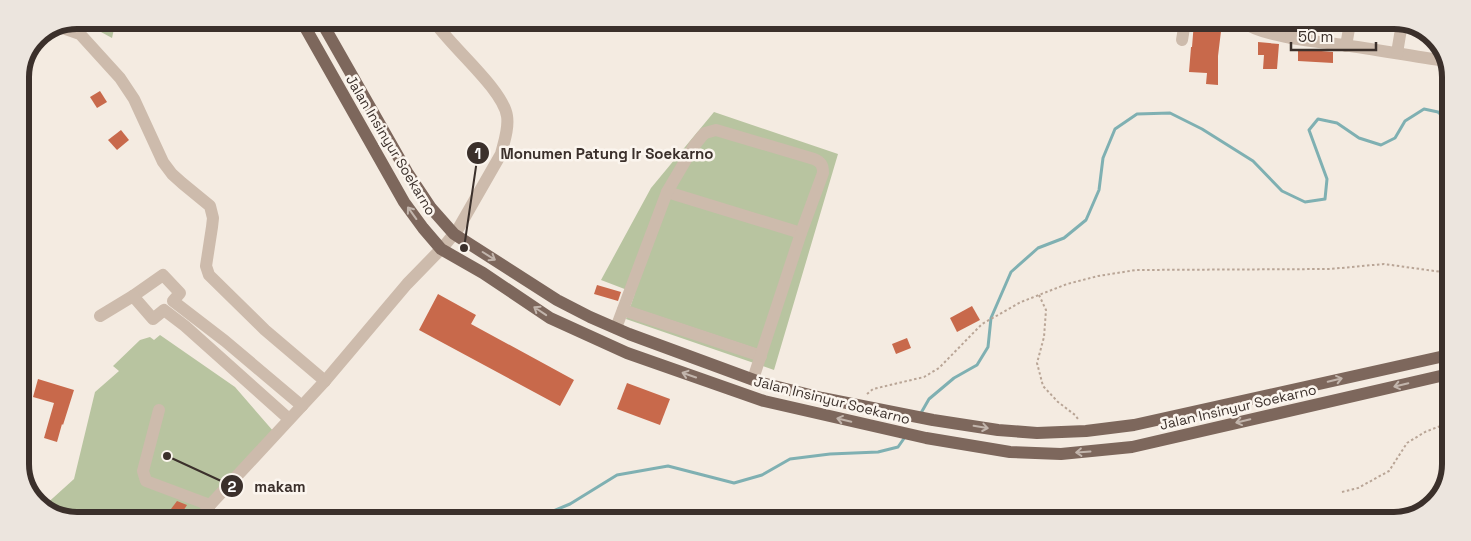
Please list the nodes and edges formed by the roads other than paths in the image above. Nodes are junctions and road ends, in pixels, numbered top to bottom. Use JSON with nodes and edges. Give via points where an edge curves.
{"nodes":[{"id":1,"x":306,"y":29,"type":"edge"},
{"id":2,"x":326,"y":29,"type":"edge"},
{"id":3,"x":441,"y":29,"type":"edge"},
{"id":4,"x":1184,"y":29,"type":"edge"},
{"id":5,"x":1256,"y":29,"type":"edge"},
{"id":6,"x":1293,"y":29,"type":"edge"},
{"id":7,"x":1349,"y":29,"type":"edge"},
{"id":8,"x":68,"y":30,"type":"edge"},
{"id":9,"x":1401,"y":30,"type":"edge"},
{"id":10,"x":1291,"y":38,"type":"junction"},
{"id":11,"x":1182,"y":40,"type":"dead end"},
{"id":12,"x":1346,"y":46,"type":"junction"},
{"id":13,"x":1397,"y":54,"type":"junction"},
{"id":14,"x":1439,"y":60,"type":"edge"},
{"id":15,"x":667,"y":192,"type":"junction"},
{"id":16,"x":801,"y":233,"type":"junction"},
{"id":17,"x":454,"y":234,"type":"junction"},
{"id":18,"x":442,"y":249,"type":"junction"},
{"id":19,"x":133,"y":296,"type":"junction"},
{"id":20,"x":169,"y":306,"type":"junction"},
{"id":21,"x":624,"y":310,"type":"junction"},
{"id":22,"x":100,"y":316,"type":"dead end"},
{"id":23,"x":616,"y":328,"type":"junction"},
{"id":24,"x":760,"y":356,"type":"junction"},
{"id":25,"x":1442,"y":357,"type":"edge"},
{"id":26,"x":1442,"y":376,"type":"edge"},
{"id":27,"x":753,"y":379,"type":"junction"},
{"id":28,"x":325,"y":381,"type":"junction"},
{"id":29,"x":302,"y":406,"type":"junction"},
{"id":30,"x":159,"y":410,"type":"dead end"},
{"id":31,"x":895,"y":411,"type":"junction"},
{"id":32,"x":289,"y":419,"type":"junction"},
{"id":33,"x":892,"y":430,"type":"junction"},
{"id":34,"x":210,"y":505,"type":"junction"},
{"id":35,"x":205,"y":512,"type":"edge"}],
"edges":[{"from":18,"to":1,"type":"main road","name":"Jalan Insinyur Soekarno","one_way":true,"via":[[404,202]]},
{"from":2,"to":17,"type":"main road","name":"Jalan Insinyur Soekarno","via":[[407,172],[431,208]]},
{"from":3,"to":17,"type":"street","via":[[494,91],[507,115],[501,154]]},
{"from":4,"to":11,"type":"street"},
{"from":5,"to":10,"type":"street"},
{"from":6,"to":10,"type":"street"},
{"from":7,"to":12,"type":"street"},
{"from":8,"to":28,"type":"street","via":[[80,34],[120,78],[134,98],[163,162],[172,174],[210,206],[213,218],[206,266],[209,275],[265,330]]},
{"from":9,"to":13,"type":"street"},
{"from":10,"to":12,"type":"street"},
{"from":12,"to":13,"type":"street"},
{"from":13,"to":14,"type":"street"},
{"from":15,"to":16,"type":"street"},
{"from":15,"to":16,"type":"street","via":[[694,146],[710,130],[814,159],[822,164],[823,173]]},
{"from":15,"to":21,"type":"street"},
{"from":16,"to":24,"type":"street"},
{"from":17,"to":18,"type":"street"},
{"from":17,"to":23,"type":"main road","name":"Jalan Insinyur Soekarno","one_way":true,"via":[[557,300]]},
{"from":18,"to":28,"type":"street","via":[[407,284]]},
{"from":33,"to":18,"type":"main road","name":"Jalan Insinyur Soekarno","one_way":true,"via":[[764,401],[627,353],[550,318]]},
{"from":19,"to":20,"type":"street","via":[[153,319]]},
{"from":19,"to":20,"type":"street","via":[[163,276],[180,293]]},
{"from":19,"to":22,"type":"street"},
{"from":20,"to":29,"type":"street","via":[[225,341]]},
{"from":20,"to":32,"type":"street","via":[[185,326]]},
{"from":21,"to":23,"type":"street"},
{"from":21,"to":24,"type":"street"},
{"from":23,"to":27,"type":"main road","name":"Jalan Insinyur Soekarno"},
{"from":24,"to":27,"type":"street"},
{"from":31,"to":25,"type":"main road","name":"Jalan Insinyur Soekarno","one_way":true,"via":[[998,430],[1037,433],[1086,431],[1134,425]]},
{"from":26,"to":33,"type":"main road","name":"Jalan Insinyur Soekarno","one_way":true,"via":[[1132,447],[1096,452],[1010,452]]},
{"from":27,"to":31,"type":"main road","name":"Jalan Insinyur Soekarno","via":[[822,398]]},
{"from":28,"to":29,"type":"street"},
{"from":29,"to":32,"type":"street"},
{"from":30,"to":34,"type":"street","via":[[143,471],[146,481]]},
{"from":31,"to":33,"type":"main road"},
{"from":32,"to":34,"type":"street"},
{"from":34,"to":35,"type":"street"}]}
